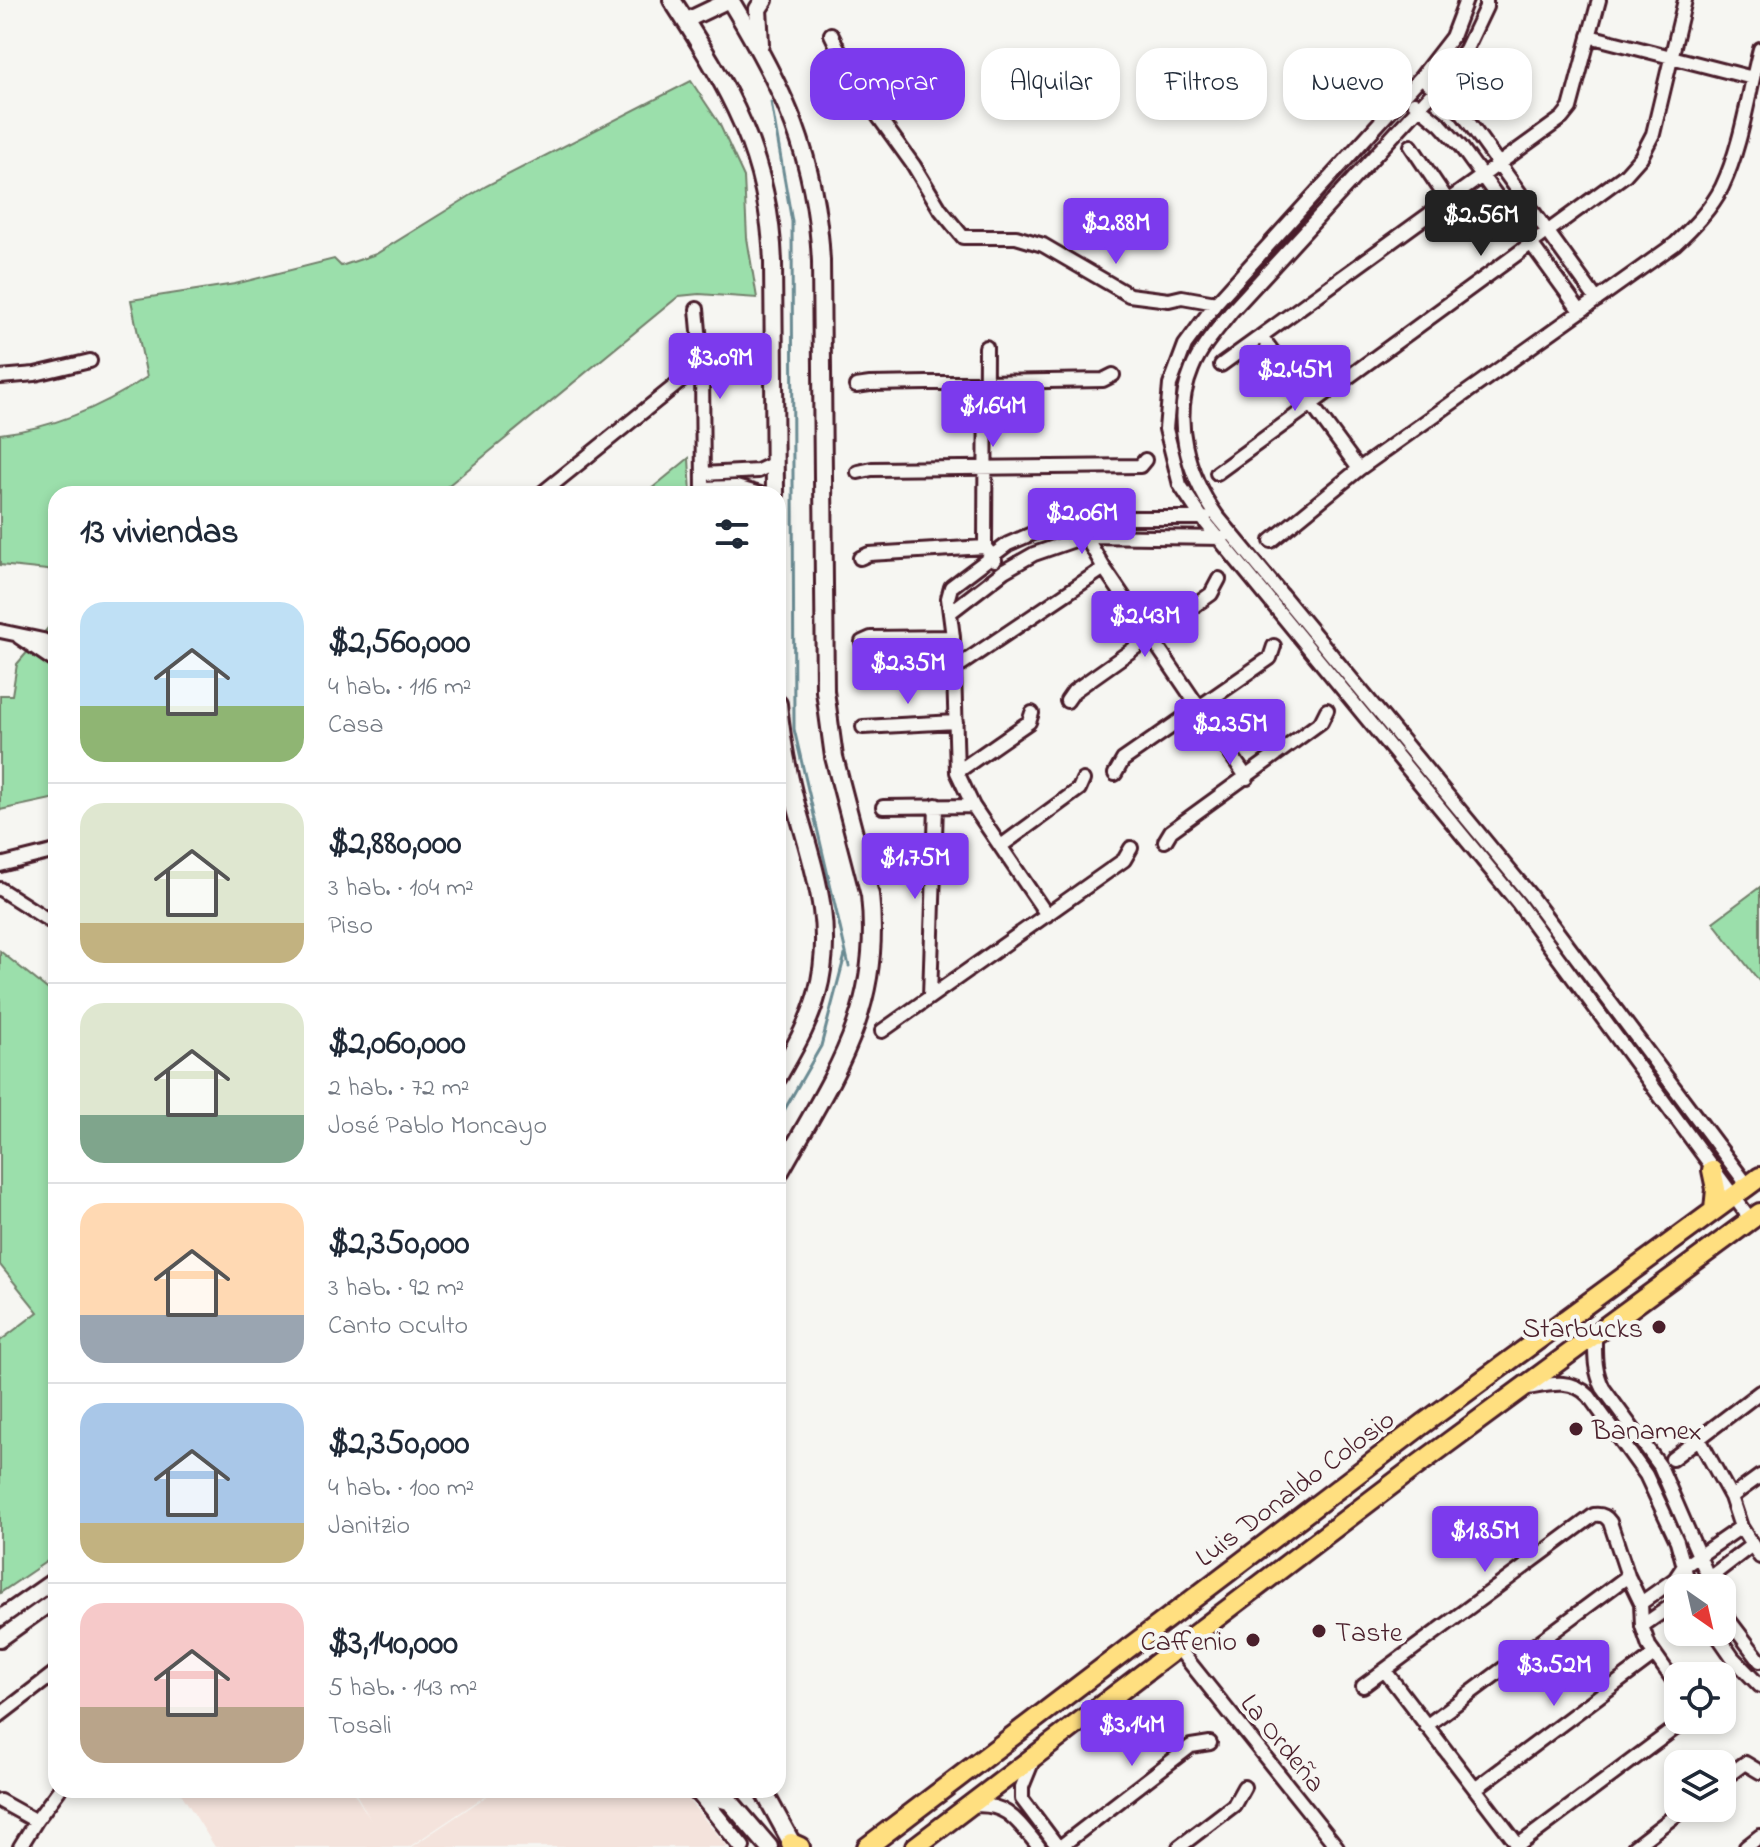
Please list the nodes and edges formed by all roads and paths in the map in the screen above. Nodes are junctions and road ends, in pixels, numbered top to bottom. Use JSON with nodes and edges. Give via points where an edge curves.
{"nodes":[{"id":1,"x":730,"y":0,"type":"edge"},
{"id":2,"x":764,"y":0,"type":"edge"},
{"id":3,"x":1466,"y":0,"type":"edge"},
{"id":4,"x":1486,"y":0,"type":"edge"},
{"id":5,"x":1599,"y":0,"type":"edge"},
{"id":6,"x":1685,"y":0,"type":"edge"},
{"id":7,"x":676,"y":1,"type":"edge"},
{"id":8,"x":685,"y":21,"type":"junction"},
{"id":9,"x":831,"y":34,"type":"dead end"},
{"id":10,"x":1589,"y":36,"type":"junction"},
{"id":11,"x":1466,"y":48,"type":"edge"},
{"id":12,"x":1760,"y":49,"type":"edge"},
{"id":13,"x":760,"y":50,"type":"junction"},
{"id":14,"x":1671,"y":57,"type":"junction"},
{"id":15,"x":1421,"y":77,"type":"junction"},
{"id":16,"x":1753,"y":78,"type":"junction"},
{"id":17,"x":1428,"y":83,"type":"edge"},
{"id":18,"x":1412,"y":88,"type":"edge"},
{"id":19,"x":1428,"y":98,"type":"edge"},
{"id":20,"x":1412,"y":101,"type":"edge"},
{"id":21,"x":1420,"y":108,"type":"junction"},
{"id":22,"x":1384,"y":120,"type":"edge"},
{"id":23,"x":1467,"y":120,"type":"edge"},
{"id":24,"x":1411,"y":146,"type":"dead end"},
{"id":25,"x":1498,"y":164,"type":"junction"},
{"id":26,"x":1483,"y":175,"type":"junction"},
{"id":27,"x":1448,"y":201,"type":"junction"},
{"id":28,"x":1547,"y":231,"type":"junction"},
{"id":29,"x":1531,"y":244,"type":"junction"},
{"id":30,"x":1597,"y":300,"type":"junction"},
{"id":31,"x":1216,"y":303,"type":"junction"},
{"id":32,"x":697,"y":309,"type":"dead end"},
{"id":33,"x":1580,"y":311,"type":"junction"},
{"id":34,"x":1261,"y":336,"type":"junction"},
{"id":35,"x":986,"y":347,"type":"dead end"},
{"id":36,"x":90,"y":361,"type":"dead end"},
{"id":37,"x":702,"y":364,"type":"junction"},
{"id":38,"x":1221,"y":365,"type":"dead end"},
{"id":39,"x":1113,"y":375,"type":"dead end"},
{"id":40,"x":0,"y":377,"type":"edge"},
{"id":41,"x":985,"y":382,"type":"junction"},
{"id":42,"x":856,"y":386,"type":"dead end"},
{"id":43,"x":1310,"y":403,"type":"junction"},
{"id":44,"x":1145,"y":460,"type":"dead end"},
{"id":45,"x":775,"y":463,"type":"junction"},
{"id":46,"x":985,"y":467,"type":"junction"},
{"id":47,"x":1359,"y":469,"type":"junction"},
{"id":48,"x":858,"y":472,"type":"dead end"},
{"id":49,"x":1217,"y":473,"type":"dead end"},
{"id":50,"x":703,"y":474,"type":"junction"},
{"id":51,"x":736,"y":480,"type":"junction"},
{"id":52,"x":551,"y":486,"type":"edge"},
{"id":53,"x":703,"y":486,"type":"edge"},
{"id":54,"x":718,"y":486,"type":"edge"},
{"id":55,"x":746,"y":486,"type":"edge"},
{"id":56,"x":775,"y":486,"type":"edge"},
{"id":57,"x":1217,"y":516,"type":"junction"},
{"id":58,"x":1202,"y":518,"type":"junction"},
{"id":59,"x":1076,"y":520,"type":"junction"},
{"id":60,"x":1233,"y":534,"type":"junction"},
{"id":61,"x":1086,"y":536,"type":"junction"},
{"id":62,"x":1219,"y":540,"type":"junction"},
{"id":63,"x":1271,"y":541,"type":"dead end"},
{"id":64,"x":988,"y":552,"type":"junction"},
{"id":65,"x":860,"y":558,"type":"dead end"},
{"id":66,"x":1104,"y":568,"type":"junction"},
{"id":67,"x":1004,"y":571,"type":"junction"},
{"id":68,"x":1219,"y":579,"type":"dead end"},
{"id":69,"x":952,"y":611,"type":"junction"},
{"id":70,"x":7,"y":632,"type":"edge"},
{"id":71,"x":953,"y":637,"type":"junction"},
{"id":72,"x":1151,"y":637,"type":"junction"},
{"id":73,"x":862,"y":642,"type":"dead end"},
{"id":74,"x":48,"y":643,"type":"edge"},
{"id":75,"x":1274,"y":646,"type":"dead end"},
{"id":76,"x":48,"y":657,"type":"edge"},
{"id":77,"x":954,"y":669,"type":"junction"},
{"id":78,"x":1067,"y":701,"type":"dead end"},
{"id":79,"x":1200,"y":708,"type":"junction"},
{"id":80,"x":1327,"y":710,"type":"dead end"},
{"id":81,"x":1032,"y":713,"type":"dead end"},
{"id":82,"x":956,"y":722,"type":"junction"},
{"id":83,"x":863,"y":727,"type":"dead end"},
{"id":84,"x":1408,"y":745,"type":"junction"},
{"id":85,"x":1397,"y":755,"type":"junction"},
{"id":86,"x":786,"y":760,"type":"edge"},
{"id":87,"x":957,"y":772,"type":"junction"},
{"id":88,"x":1115,"y":774,"type":"dead end"},
{"id":89,"x":1247,"y":778,"type":"junction"},
{"id":90,"x":1083,"y":780,"type":"dead end"},
{"id":91,"x":936,"y":805,"type":"junction"},
{"id":92,"x":973,"y":806,"type":"junction"},
{"id":93,"x":883,"y":807,"type":"dead end"},
{"id":94,"x":1165,"y":841,"type":"dead end"},
{"id":95,"x":1001,"y":846,"type":"junction"},
{"id":96,"x":1131,"y":848,"type":"dead end"},
{"id":97,"x":48,"y":853,"type":"edge"},
{"id":98,"x":0,"y":865,"type":"edge"},
{"id":99,"x":0,"y":889,"type":"edge"},
{"id":100,"x":1529,"y":894,"type":"junction"},
{"id":101,"x":1518,"y":903,"type":"junction"},
{"id":102,"x":1047,"y":915,"type":"junction"},
{"id":103,"x":48,"y":920,"type":"edge"},
{"id":104,"x":930,"y":997,"type":"junction"},
{"id":105,"x":882,"y":1031,"type":"dead end"},
{"id":106,"x":1636,"y":1037,"type":"junction"},
{"id":107,"x":1622,"y":1047,"type":"junction"},
{"id":108,"x":786,"y":1061,"type":"edge"},
{"id":109,"x":786,"y":1161,"type":"edge"},
{"id":110,"x":1712,"y":1170,"type":"junction"},
{"id":111,"x":1747,"y":1186,"type":"edge"},
{"id":112,"x":1714,"y":1210,"type":"junction"},
{"id":113,"x":1756,"y":1216,"type":"edge"},
{"id":114,"x":1595,"y":1336,"type":"junction"},
{"id":115,"x":1525,"y":1389,"type":"junction"},
{"id":116,"x":1760,"y":1392,"type":"edge"},
{"id":117,"x":1423,"y":1424,"type":"junction"},
{"id":118,"x":1698,"y":1437,"type":"junction"},
{"id":119,"x":1672,"y":1459,"type":"dead end"},
{"id":120,"x":1660,"y":1466,"type":"junction"},
{"id":121,"x":1411,"y":1470,"type":"junction"},
{"id":122,"x":1646,"y":1475,"type":"junction"},
{"id":123,"x":1760,"y":1476,"type":"edge"},
{"id":124,"x":1731,"y":1497,"type":"junction"},
{"id":125,"x":1741,"y":1527,"type":"junction"},
{"id":126,"x":1752,"y":1545,"type":"junction"},
{"id":127,"x":1699,"y":1556,"type":"junction"},
{"id":128,"x":1760,"y":1557,"type":"edge"},
{"id":129,"x":1683,"y":1567,"type":"junction"},
{"id":130,"x":1686,"y":1574,"type":"edge"},
{"id":131,"x":1707,"y":1574,"type":"edge"},
{"id":132,"x":1722,"y":1574,"type":"edge"},
{"id":133,"x":1628,"y":1576,"type":"junction"},
{"id":134,"x":48,"y":1585,"type":"edge"},
{"id":135,"x":1641,"y":1603,"type":"junction"},
{"id":136,"x":48,"y":1605,"type":"edge"},
{"id":137,"x":1664,"y":1611,"type":"edge"},
{"id":138,"x":0,"y":1618,"type":"edge"},
{"id":139,"x":1642,"y":1626,"type":"junction"},
{"id":140,"x":1736,"y":1629,"type":"edge"},
{"id":141,"x":0,"y":1639,"type":"edge"},
{"id":142,"x":1725,"y":1646,"type":"edge"},
{"id":143,"x":1178,"y":1648,"type":"junction"},
{"id":144,"x":1654,"y":1655,"type":"junction"},
{"id":145,"x":1760,"y":1661,"type":"edge"},
{"id":146,"x":1104,"y":1666,"type":"junction"},
{"id":147,"x":1664,"y":1668,"type":"edge"},
{"id":148,"x":1385,"y":1671,"type":"junction"},
{"id":149,"x":48,"y":1678,"type":"edge"},
{"id":150,"x":1363,"y":1686,"type":"dead end"},
{"id":151,"x":1760,"y":1686,"type":"edge"},
{"id":152,"x":1116,"y":1695,"type":"junction"},
{"id":153,"x":0,"y":1715,"type":"edge"},
{"id":154,"x":1426,"y":1726,"type":"junction"},
{"id":155,"x":1667,"y":1734,"type":"edge"},
{"id":156,"x":1210,"y":1743,"type":"dead end"},
{"id":157,"x":1035,"y":1754,"type":"junction"},
{"id":158,"x":1736,"y":1770,"type":"edge"},
{"id":159,"x":1760,"y":1772,"type":"edge"},
{"id":160,"x":1244,"y":1787,"type":"dead end"},
{"id":161,"x":1475,"y":1789,"type":"junction"},
{"id":162,"x":53,"y":1798,"type":"edge"},
{"id":163,"x":702,"y":1798,"type":"edge"},
{"id":164,"x":727,"y":1798,"type":"edge"},
{"id":165,"x":768,"y":1798,"type":"edge"},
{"id":166,"x":0,"y":1801,"type":"edge"},
{"id":167,"x":970,"y":1806,"type":"junction"},
{"id":168,"x":36,"y":1821,"type":"junction"},
{"id":169,"x":1667,"y":1822,"type":"edge"},
{"id":170,"x":1760,"y":1836,"type":"edge"},
{"id":171,"x":870,"y":1845,"type":"edge"},
{"id":172,"x":795,"y":1846,"type":"edge"},
{"id":173,"x":1517,"y":1846,"type":"edge"},
{"id":174,"x":20,"y":1847,"type":"edge"},
{"id":175,"x":742,"y":1847,"type":"edge"},
{"id":176,"x":769,"y":1847,"type":"edge"},
{"id":177,"x":855,"y":1847,"type":"edge"},
{"id":178,"x":915,"y":1847,"type":"edge"},
{"id":179,"x":1039,"y":1847,"type":"edge"},
{"id":180,"x":1059,"y":1847,"type":"edge"},
{"id":181,"x":1179,"y":1847,"type":"edge"},
{"id":182,"x":1337,"y":1847,"type":"edge"},
{"id":183,"x":1634,"y":1847,"type":"edge"},
{"id":184,"x":1746,"y":1847,"type":"edge"}],
"edges":[{"from":1,"to":8,"type":"street"},
{"from":1,"to":13,"type":"main road"},
{"from":2,"to":13,"type":"main road","via":[[757,21]]},
{"from":3,"to":15,"type":"street","via":[[1452,37]]},
{"from":4,"to":11,"type":"street"},
{"from":5,"to":10,"type":"street"},
{"from":6,"to":14,"type":"street"},
{"from":7,"to":8,"type":"main road"},
{"from":8,"to":45,"type":"main road","via":[[746,128],[766,193],[773,248]]},
{"from":9,"to":31,"type":"street","via":[[857,87],[963,237],[1016,237],[1043,245],[1129,295]]},
{"from":10,"to":14,"type":"street"},
{"from":10,"to":25,"type":"street","via":[[1570,108]]},
{"from":12,"to":16,"type":"street"},
{"from":13,"to":109,"type":"main road","via":[[790,109],[816,199],[825,691],[834,757],[870,895],[873,939],[869,982],[854,1035]]},
{"from":14,"to":16,"type":"street"},
{"from":14,"to":28,"type":"street","via":[[1653,134],[1641,157],[1625,175]]},
{"from":15,"to":17,"type":"street"},
{"from":15,"to":18,"type":"street"},
{"from":16,"to":30,"type":"street","via":[[1721,190],[1675,244]]},
{"from":19,"to":21,"type":"street"},
{"from":20,"to":21,"type":"street"},
{"from":21,"to":26,"type":"street"},
{"from":21,"to":57,"type":"street","via":[[1231,312],[1192,368],[1185,392],[1184,443],[1193,475]]},
{"from":22,"to":31,"type":"street"},
{"from":23,"to":25,"type":"street"},
{"from":24,"to":27,"type":"street"},
{"from":25,"to":26,"type":"street"},
{"from":25,"to":28,"type":"street"},
{"from":26,"to":27,"type":"street"},
{"from":26,"to":29,"type":"street"},
{"from":27,"to":34,"type":"street"},
{"from":28,"to":29,"type":"street"},
{"from":28,"to":30,"type":"street"},
{"from":29,"to":33,"type":"street"},
{"from":29,"to":43,"type":"street"},
{"from":30,"to":33,"type":"street"},
{"from":31,"to":58,"type":"street","via":[[1185,345],[1170,385],[1166,429],[1180,485]]},
{"from":32,"to":37,"type":"street"},
{"from":33,"to":47,"type":"street"},
{"from":34,"to":38,"type":"street"},
{"from":34,"to":43,"type":"street"},
{"from":35,"to":41,"type":"street"},
{"from":36,"to":40,"type":"street"},
{"from":37,"to":50,"type":"street"},
{"from":37,"to":52,"type":"street"},
{"from":39,"to":41,"type":"street","via":[[1103,380]]},
{"from":41,"to":42,"type":"street"},
{"from":41,"to":46,"type":"street"},
{"from":43,"to":47,"type":"street"},
{"from":43,"to":49,"type":"street"},
{"from":44,"to":46,"type":"street","via":[[1140,466]]},
{"from":45,"to":51,"type":"street"},
{"from":45,"to":56,"type":"main road"},
{"from":46,"to":48,"type":"street"},
{"from":46,"to":64,"type":"street"},
{"from":47,"to":63,"type":"street"},
{"from":50,"to":51,"type":"street"},
{"from":50,"to":53,"type":"street"},
{"from":51,"to":54,"type":"street"},
{"from":51,"to":55,"type":"street"},
{"from":57,"to":58,"type":"street"},
{"from":57,"to":60,"type":"street"},
{"from":58,"to":59,"type":"street"},
{"from":58,"to":62,"type":"street"},
{"from":59,"to":61,"type":"street"},
{"from":59,"to":64,"type":"street","via":[[1037,529]]},
{"from":60,"to":62,"type":"street"},
{"from":60,"to":84,"type":"street"},
{"from":61,"to":62,"type":"street"},
{"from":61,"to":66,"type":"street"},
{"from":61,"to":67,"type":"street"},
{"from":62,"to":85,"type":"street"},
{"from":64,"to":65,"type":"street"},
{"from":64,"to":67,"type":"street"},
{"from":64,"to":69,"type":"street","via":[[951,587]]},
{"from":66,"to":72,"type":"street"},
{"from":66,"to":77,"type":"street"},
{"from":67,"to":69,"type":"street"},
{"from":68,"to":72,"type":"street","via":[[1211,594]]},
{"from":69,"to":71,"type":"street"},
{"from":70,"to":74,"type":"street"},
{"from":70,"to":76,"type":"street"},
{"from":71,"to":73,"type":"street"},
{"from":71,"to":77,"type":"street"},
{"from":72,"to":78,"type":"street"},
{"from":72,"to":79,"type":"street"},
{"from":75,"to":79,"type":"street","via":[[1270,658]]},
{"from":77,"to":82,"type":"street"},
{"from":79,"to":88,"type":"street","via":[[1123,760]]},
{"from":79,"to":89,"type":"street"},
{"from":80,"to":89,"type":"street","via":[[1321,722]]},
{"from":81,"to":87,"type":"street","via":[[1029,722]]},
{"from":82,"to":83,"type":"street"},
{"from":82,"to":87,"type":"street"},
{"from":84,"to":85,"type":"street"},
{"from":84,"to":100,"type":"street"},
{"from":85,"to":101,"type":"street"},
{"from":86,"to":108,"type":"main road","via":[[823,904],[825,938],[813,1009]]},
{"from":87,"to":92,"type":"street"},
{"from":89,"to":94,"type":"street","via":[[1171,831]]},
{"from":90,"to":95,"type":"street","via":[[1079,789]]},
{"from":91,"to":92,"type":"street"},
{"from":91,"to":93,"type":"street"},
{"from":91,"to":104,"type":"street"},
{"from":92,"to":95,"type":"street"},
{"from":95,"to":102,"type":"street"},
{"from":96,"to":102,"type":"street","via":[[1124,860]]},
{"from":97,"to":98,"type":"street"},
{"from":99,"to":103,"type":"street"},
{"from":100,"to":101,"type":"street"},
{"from":100,"to":106,"type":"street"},
{"from":101,"to":107,"type":"street"},
{"from":102,"to":104,"type":"street"},
{"from":104,"to":105,"type":"street"},
{"from":106,"to":107,"type":"street"},
{"from":106,"to":111,"type":"street"},
{"from":107,"to":110,"type":"street"},
{"from":110,"to":111,"type":"street"},
{"from":110,"to":112,"type":"main road"},
{"from":111,"to":112,"type":"main road","name":"Luis Donaldo Colosio"},
{"from":111,"to":113,"type":"street"},
{"from":112,"to":117,"type":"main road","name":"Luis Donaldo Colosio"},
{"from":113,"to":114,"type":"main road","name":"Luis Donaldo Colosio"},
{"from":114,"to":115,"type":"main road","name":"Luis Donaldo Colosio"},
{"from":114,"to":120,"type":"street","via":[[1594,1363],[1603,1388]]},
{"from":115,"to":121,"type":"main road","name":"Luis Donaldo Colosio"},
{"from":115,"to":122,"type":"street","via":[[1558,1382],[1584,1391]]},
{"from":116,"to":118,"type":"street"},
{"from":117,"to":121,"type":"main road","via":[[1407,1447]]},
{"from":117,"to":146,"type":"main road","name":"Luis Donaldo Colosio"},
{"from":118,"to":119,"type":"street"},
{"from":118,"to":124,"type":"street"},
{"from":120,"to":122,"type":"street"},
{"from":120,"to":127,"type":"street"},
{"from":121,"to":143,"type":"main road","name":"Luis Donaldo Colosio"},
{"from":122,"to":129,"type":"street","via":[[1677,1541]]},
{"from":123,"to":124,"type":"street"},
{"from":124,"to":125,"type":"street"},
{"from":125,"to":126,"type":"street"},
{"from":125,"to":127,"type":"street"},
{"from":126,"to":128,"type":"street"},
{"from":126,"to":132,"type":"street"},
{"from":127,"to":129,"type":"street"},
{"from":127,"to":131,"type":"street"},
{"from":129,"to":130,"type":"street"},
{"from":129,"to":135,"type":"street"},
{"from":133,"to":135,"type":"street"},
{"from":133,"to":148,"type":"street","via":[[1610,1522],[1594,1515]]},
{"from":133,"to":154,"type":"street"},
{"from":134,"to":138,"type":"street"},
{"from":135,"to":139,"type":"street"},
{"from":136,"to":141,"type":"street"},
{"from":137,"to":139,"type":"street"},
{"from":139,"to":144,"type":"street"},
{"from":140,"to":145,"type":"street"},
{"from":142,"to":151,"type":"street"},
{"from":143,"to":152,"type":"main road","name":"Luis Donaldo Colosio"},
{"from":143,"to":182,"type":"street","name":"La Ordeña"},
{"from":144,"to":147,"type":"street"},
{"from":144,"to":161,"type":"street"},
{"from":146,"to":152,"type":"main road","via":[[1116,1675]]},
{"from":146,"to":171,"type":"main road","name":"Luis Donaldo Colosio"},
{"from":148,"to":150,"type":"street"},
{"from":148,"to":154,"type":"street"},
{"from":149,"to":153,"type":"street"},
{"from":152,"to":157,"type":"main road","name":"Luis Donaldo Colosio"},
{"from":154,"to":161,"type":"street"},
{"from":155,"to":173,"type":"street"},
{"from":156,"to":180,"type":"street","via":[[1191,1746]]},
{"from":157,"to":167,"type":"main road","name":"Luis Donaldo Colosio"},
{"from":157,"to":180,"type":"street","via":[[1022,1799]]},
{"from":158,"to":159,"type":"street","via":[[1745,1763]]},
{"from":160,"to":181,"type":"street","via":[[1234,1805]]},
{"from":161,"to":173,"type":"street"},
{"from":162,"to":168,"type":"street"},
{"from":163,"to":175,"type":"street"},
{"from":164,"to":176,"type":"main road"},
{"from":165,"to":172,"type":"main road"},
{"from":166,"to":168,"type":"street"},
{"from":167,"to":178,"type":"main road","name":"Luis Donaldo Colosio"},
{"from":167,"to":179,"type":"street","via":[[1000,1807]]},
{"from":168,"to":174,"type":"street"},
{"from":169,"to":183,"type":"street"},
{"from":170,"to":184,"type":"street"},
{"from":171,"to":177,"type":"main road"}]}
